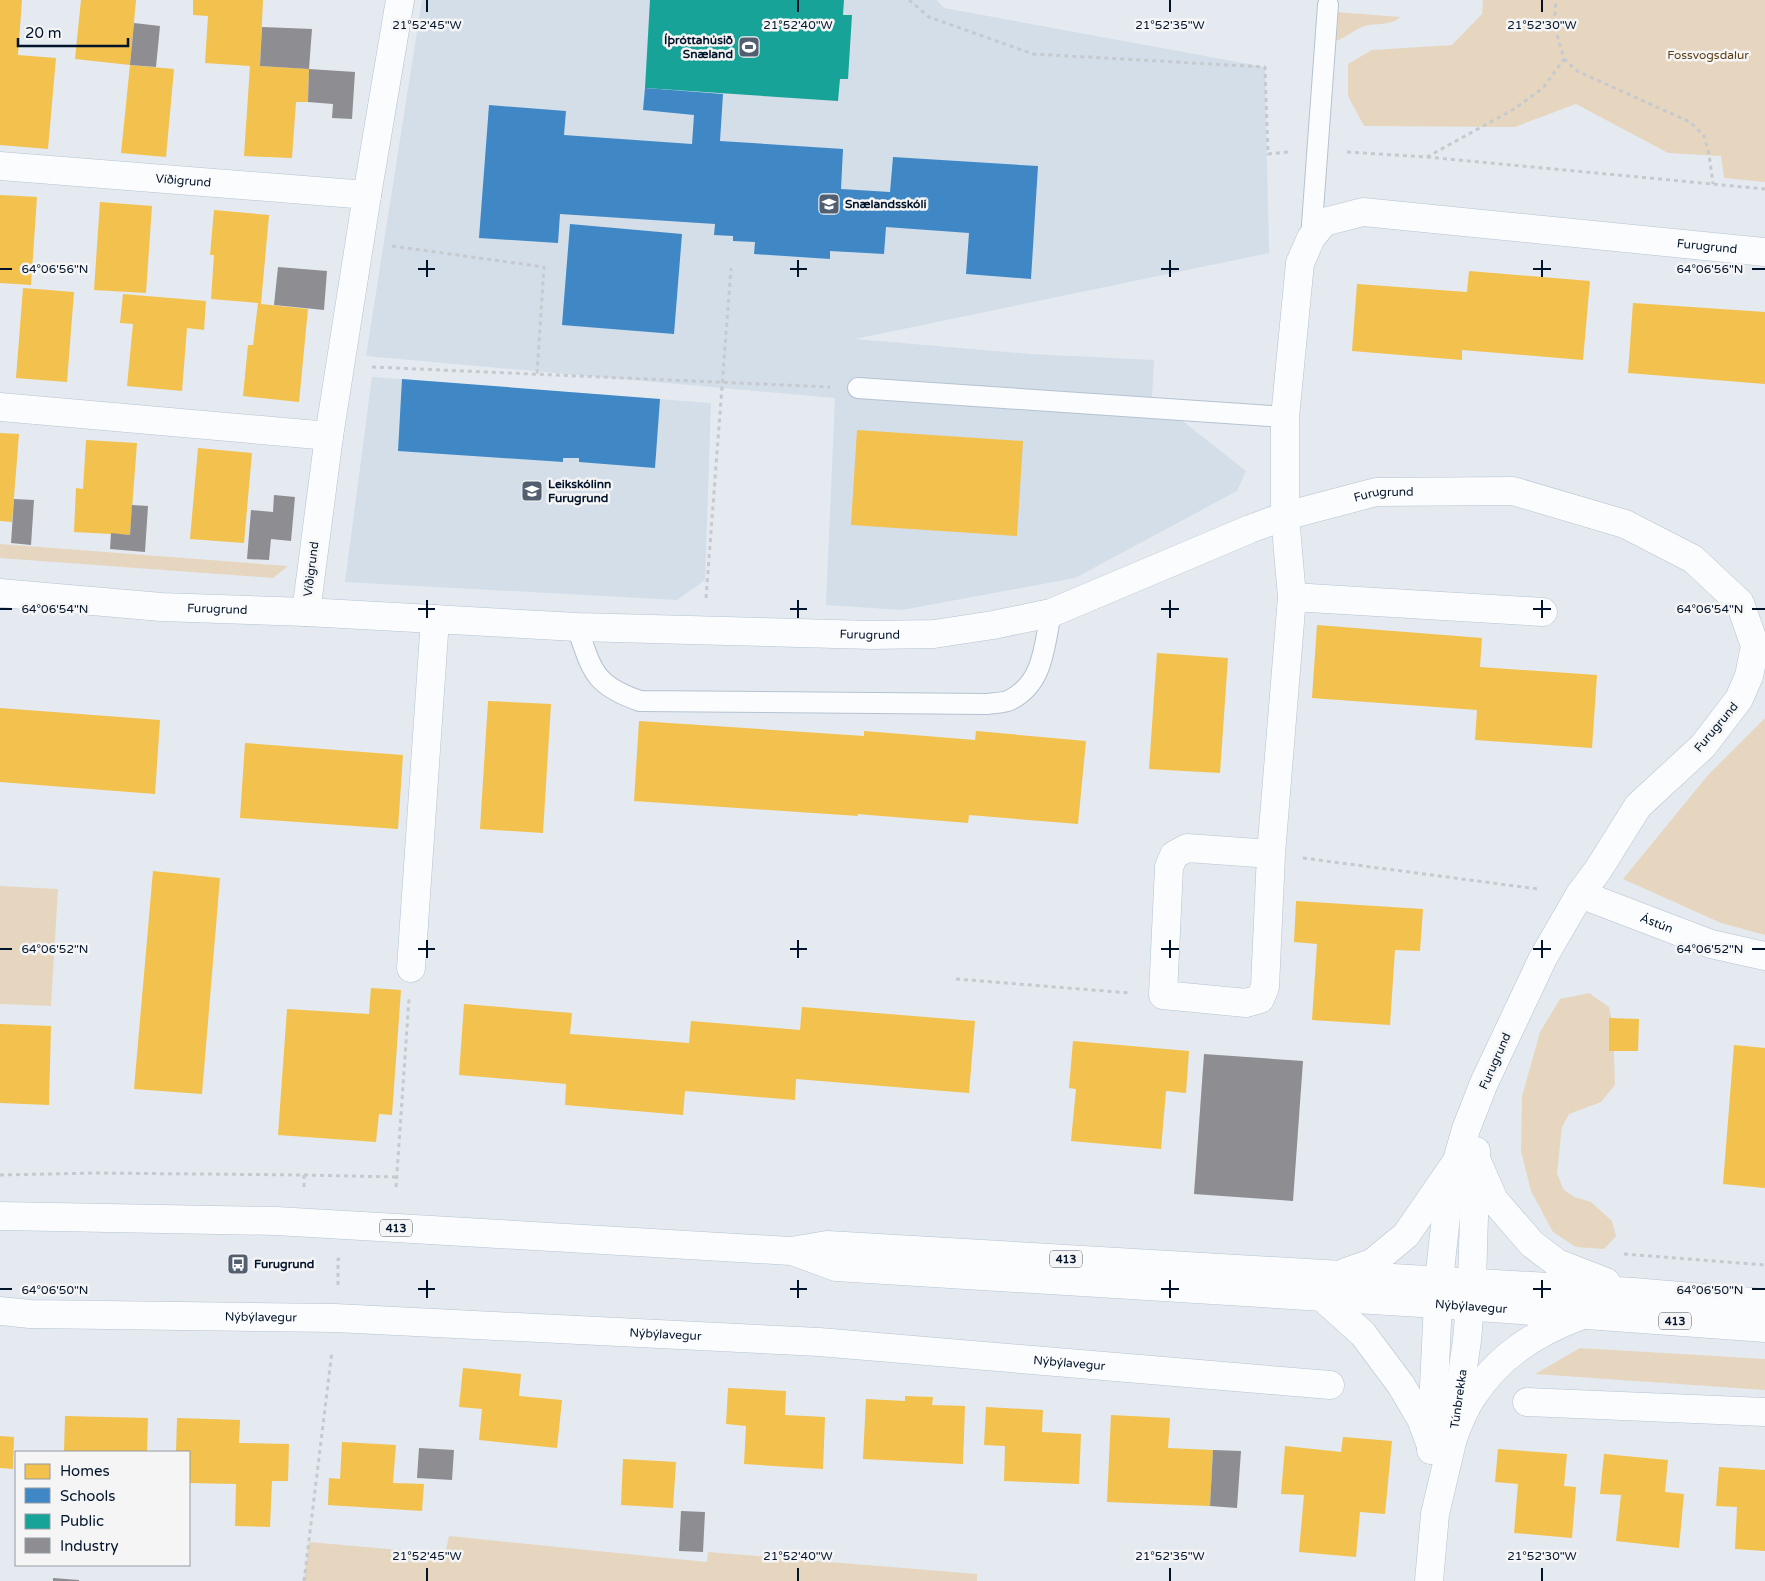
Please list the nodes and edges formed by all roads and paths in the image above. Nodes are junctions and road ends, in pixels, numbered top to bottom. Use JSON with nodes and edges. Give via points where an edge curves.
{"nodes":[{"id":1,"x":400,"y":0,"type":"edge"},
{"id":2,"x":909,"y":0,"type":"edge"},
{"id":3,"x":1556,"y":0,"type":"edge"},
{"id":4,"x":1328,"y":5,"type":"dead end"},
{"id":5,"x":1564,"y":59,"type":"junction"},
{"id":6,"x":1318,"y":150,"type":"junction"},
{"id":7,"x":1427,"y":158,"type":"junction"},
{"id":8,"x":0,"y":166,"type":"edge"},
{"id":9,"x":1713,"y":184,"type":"junction"},
{"id":10,"x":1765,"y":189,"type":"edge"},
{"id":11,"x":367,"y":195,"type":"junction"},
{"id":12,"x":1311,"y":238,"type":"junction"},
{"id":13,"x":1765,"y":252,"type":"edge"},
{"id":14,"x":731,"y":268,"type":"dead end"},
{"id":15,"x":340,"y":366,"type":"junction"},
{"id":16,"x":722,"y":382,"type":"junction"},
{"id":17,"x":858,"y":388,"type":"joint"},
{"id":18,"x":0,"y":407,"type":"edge"},
{"id":19,"x":1285,"y":417,"type":"junction"},
{"id":20,"x":328,"y":436,"type":"junction"},
{"id":21,"x":1285,"y":516,"type":"junction"},
{"id":22,"x":0,"y":593,"type":"edge"},
{"id":23,"x":1292,"y":596,"type":"junction"},
{"id":24,"x":306,"y":612,"type":"junction"},
{"id":25,"x":1543,"y":612,"type":"dead end"},
{"id":26,"x":1051,"y":613,"type":"junction"},
{"id":27,"x":434,"y":618,"type":"junction"},
{"id":28,"x":577,"y":626,"type":"junction"},
{"id":29,"x":704,"y":631,"type":"junction"},
{"id":30,"x":1271,"y":854,"type":"junction"},
{"id":31,"x":1538,"y":889,"type":"dead end"},
{"id":32,"x":1580,"y":894,"type":"junction"},
{"id":33,"x":1765,"y":956,"type":"edge"},
{"id":34,"x":411,"y":968,"type":"joint"},
{"id":35,"x":956,"y":979,"type":"dead end"},
{"id":36,"x":1163,"y":995,"type":"junction"},
{"id":37,"x":1466,"y":1159,"type":"junction"},
{"id":38,"x":304,"y":1175,"type":"dead end"},
{"id":39,"x":397,"y":1177,"type":"junction"},
{"id":40,"x":396,"y":1188,"type":"dead end"},
{"id":41,"x":0,"y":1216,"type":"edge"},
{"id":42,"x":791,"y":1250,"type":"junction"},
{"id":43,"x":1615,"y":1254,"type":"dead end"},
{"id":44,"x":347,"y":1260,"type":"dead end"},
{"id":45,"x":1765,"y":1265,"type":"edge"},
{"id":46,"x":1341,"y":1274,"type":"junction"},
{"id":47,"x":338,"y":1288,"type":"dead end"},
{"id":48,"x":1438,"y":1292,"type":"junction"},
{"id":49,"x":1634,"y":1292,"type":"junction"},
{"id":50,"x":1471,"y":1295,"type":"junction"},
{"id":51,"x":1323,"y":1298,"type":"junction"},
{"id":52,"x":1765,"y":1303,"type":"edge"},
{"id":53,"x":0,"y":1312,"type":"edge"},
{"id":54,"x":1585,"y":1314,"type":"junction"},
{"id":55,"x":1765,"y":1328,"type":"edge"},
{"id":56,"x":333,"y":1349,"type":"dead end"},
{"id":57,"x":1330,"y":1385,"type":"dead end"},
{"id":58,"x":1527,"y":1402,"type":"dead end"},
{"id":59,"x":1765,"y":1412,"type":"edge"},
{"id":60,"x":1442,"y":1442,"type":"junction"},
{"id":61,"x":304,"y":1581,"type":"edge"},
{"id":62,"x":1429,"y":1581,"type":"edge"}],
"edges":[{"from":1,"to":11,"type":"street","name":"Víðigrund"},
{"from":2,"to":6,"type":"path","via":[[930,17],[1033,54],[1265,67],[1268,154]]},
{"from":3,"to":5,"type":"path","via":[[1554,24]]},
{"from":4,"to":6,"type":"lane"},
{"from":5,"to":7,"type":"path","via":[[1543,88],[1514,109]]},
{"from":5,"to":9,"type":"path","via":[[1577,71],[1690,122],[1704,136]]},
{"from":6,"to":7,"type":"path"},
{"from":6,"to":12,"type":"lane"},
{"from":7,"to":9,"type":"path"},
{"from":8,"to":11,"type":"street","name":"Víðigrund"},
{"from":9,"to":10,"type":"path"},
{"from":11,"to":15,"type":"street","name":"Víðigrund"},
{"from":12,"to":13,"type":"street","name":"Furugrund","via":[[1324,222],[1363,212]]},
{"from":12,"to":19,"type":"street","name":"Furugrund","via":[[1300,263]]},
{"from":14,"to":16,"type":"path"},
{"from":15,"to":16,"type":"path"},
{"from":15,"to":20,"type":"street","name":"Víðigrund"},
{"from":16,"to":17,"type":"path"},
{"from":16,"to":29,"type":"path"},
{"from":17,"to":19,"type":"lane"},
{"from":18,"to":20,"type":"street"},
{"from":19,"to":21,"type":"street","name":"Furugrund"},
{"from":20,"to":24,"type":"street","name":"Víðigrund"},
{"from":21,"to":23,"type":"street","name":"Furugrund"},
{"from":21,"to":26,"type":"street","name":"Furugrund"},
{"from":21,"to":32,"type":"street","name":"Furugrund","via":[[1376,492],[1513,491],[1625,524],[1693,559],[1740,603],[1755,646],[1740,699],[1702,746],[1638,806]]},
{"from":22,"to":24,"type":"street","name":"Furugrund","via":[[161,607]]},
{"from":23,"to":25,"type":"street"},
{"from":23,"to":30,"type":"street","name":"Furugrund"},
{"from":24,"to":27,"type":"street","name":"Furugrund"},
{"from":26,"to":28,"type":"lane","via":[[1039,671],[1030,686],[1009,701],[987,704],[640,701],[620,694],[600,680],[590,665]]},
{"from":26,"to":29,"type":"street","name":"Furugrund","via":[[934,634]]},
{"from":27,"to":28,"type":"street","name":"Furugrund"},
{"from":27,"to":34,"type":"street"},
{"from":28,"to":29,"type":"street","name":"Furugrund"},
{"from":30,"to":31,"type":"path"},
{"from":30,"to":36,"type":"street","via":[[1187,848],[1174,855],[1169,867]]},
{"from":30,"to":36,"type":"street","name":"Furugrund","via":[[1265,987],[1260,999],[1246,1002]]},
{"from":32,"to":33,"type":"street","name":"Ástún","via":[[1710,944]]},
{"from":32,"to":37,"type":"street","name":"Furugrund","via":[[1543,958],[1484,1083]]},
{"from":34,"to":39,"type":"path"},
{"from":35,"to":36,"type":"path"},
{"from":37,"to":46,"type":"street","via":[[1406,1235],[1372,1263]]},
{"from":37,"to":48,"type":"street","name":"Furugrund","via":[[1448,1199]]},
{"from":37,"to":49,"type":"street","via":[[1494,1200],[1532,1244],[1557,1263]]},
{"from":37,"to":50,"type":"street","name":"Furugrund"},
{"from":38,"to":39,"type":"path"},
{"from":39,"to":40,"type":"path"},
{"from":41,"to":42,"type":"street","name":"Nýbýlavegur","number":"413","via":[[276,1221]]},
{"from":42,"to":46,"type":"street","name":"Nýbýlavegur","number":"413","via":[[827,1245]]},
{"from":42,"to":51,"type":"street","name":"Nýbýlavegur","number":"413","via":[[836,1267]]},
{"from":43,"to":45,"type":"path"},
{"from":44,"to":47,"type":"path","via":[[338,1259]]},
{"from":46,"to":48,"type":"street","name":"Nýbýlavegur","number":"413"},
{"from":48,"to":50,"type":"street","name":"Nýbýlavegur","number":"413"},
{"from":48,"to":51,"type":"street","name":"Nýbýlavegur","number":"413"},
{"from":48,"to":60,"type":"street","name":"Túnbrekka"},
{"from":49,"to":50,"type":"street","name":"Nýbýlavegur","number":"413"},
{"from":49,"to":52,"type":"street","name":"Nýbýlavegur","number":"413"},
{"from":50,"to":54,"type":"street","name":"Nýbýlavegur","number":"413"},
{"from":50,"to":60,"type":"street","name":"Túnbrekka"},
{"from":51,"to":60,"type":"street","via":[[1363,1334],[1401,1385],[1421,1419]]},
{"from":53,"to":57,"type":"street","name":"Nýbýlavegur","via":[[336,1318],[819,1342]]},
{"from":54,"to":55,"type":"street","name":"Nýbýlavegur","number":"413"},
{"from":54,"to":60,"type":"street","via":[[1555,1325],[1499,1362]]},
{"from":56,"to":61,"type":"path"},
{"from":58,"to":59,"type":"street"},
{"from":60,"to":62,"type":"street","name":"Túnbrekka"}]}
